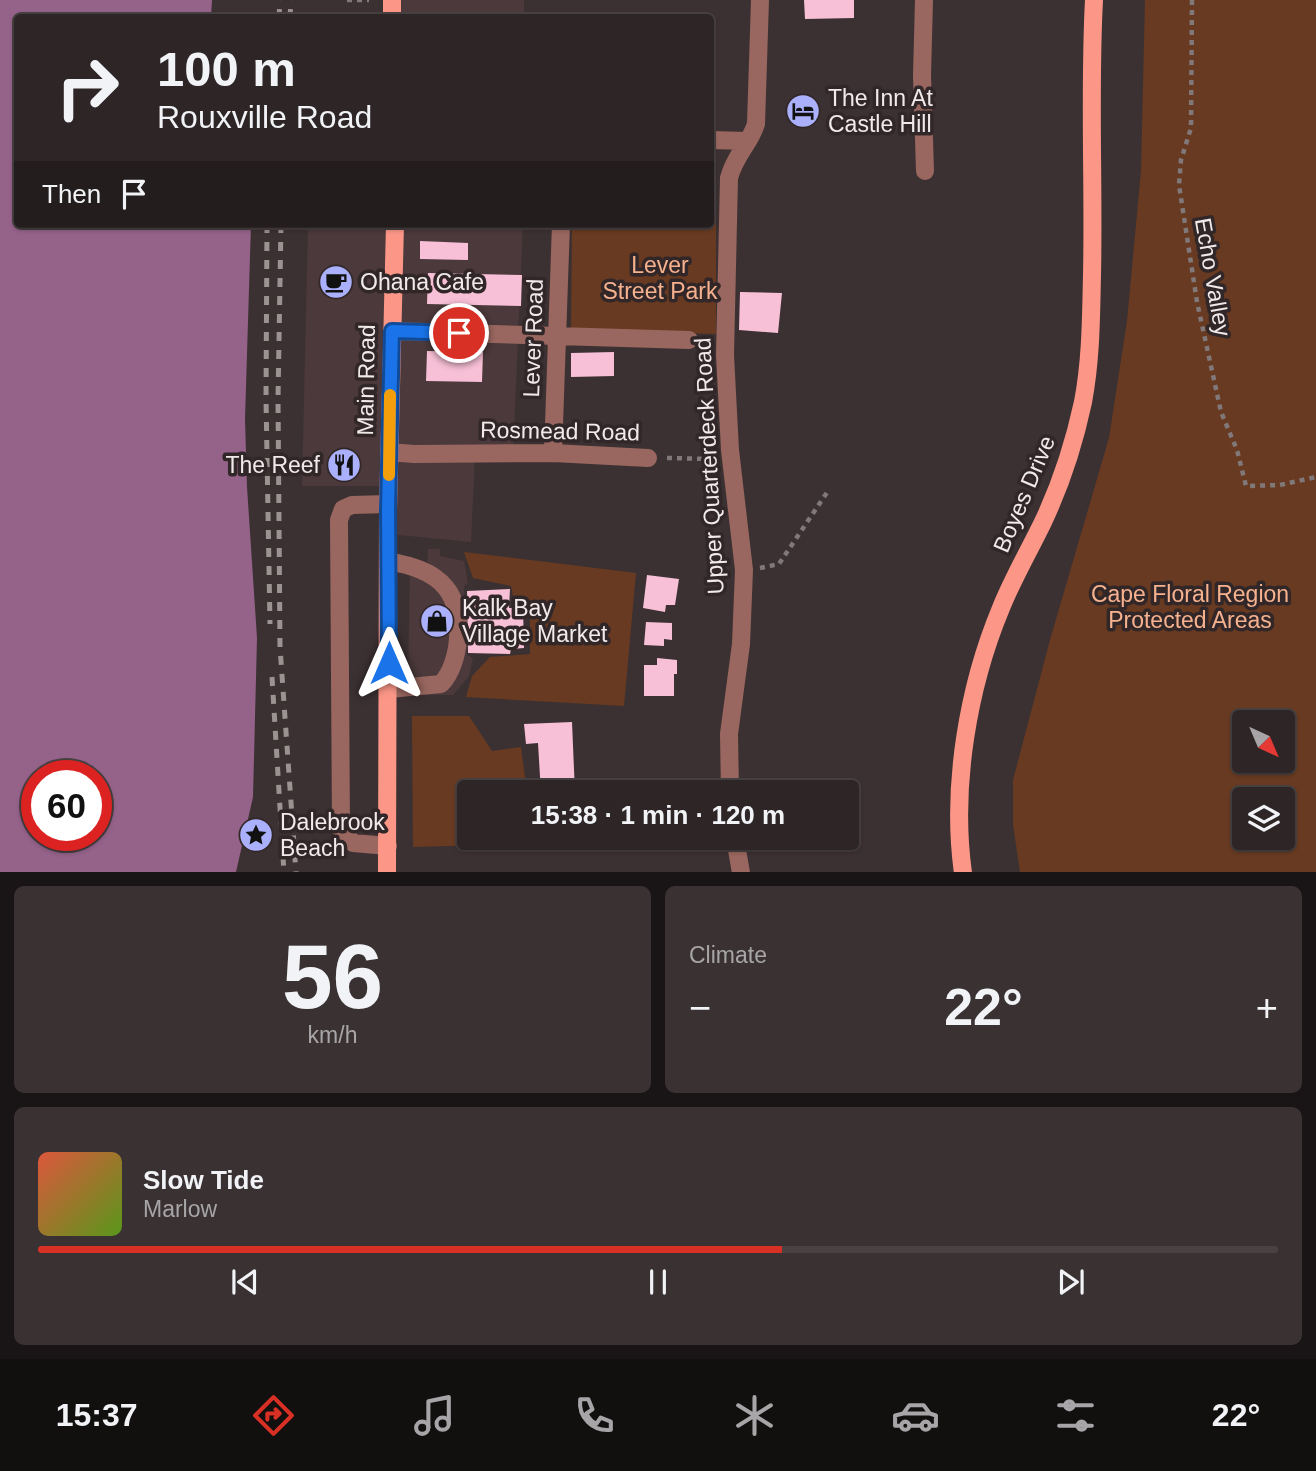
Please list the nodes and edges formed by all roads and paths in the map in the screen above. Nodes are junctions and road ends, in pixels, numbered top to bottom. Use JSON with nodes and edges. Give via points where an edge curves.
{"nodes":[{"id":1,"x":347,"y":0,"type":"edge"},
{"id":2,"x":369,"y":0,"type":"edge"},
{"id":3,"x":760,"y":0,"type":"edge"},
{"id":4,"x":924,"y":0,"type":"edge"},
{"id":5,"x":1094,"y":0,"type":"edge"},
{"id":6,"x":1192,"y":0,"type":"edge"},
{"id":7,"x":714,"y":140,"type":"edge"},
{"id":8,"x":748,"y":141,"type":"junction"},
{"id":9,"x":925,"y":171,"type":"dead end"},
{"id":10,"x":396,"y":228,"type":"edge"},
{"id":11,"x":561,"y":228,"type":"edge"},
{"id":12,"x":392,"y":331,"type":"junction"},
{"id":13,"x":557,"y":336,"type":"junction"},
{"id":14,"x":689,"y":340,"type":"dead end"},
{"id":15,"x":389,"y":452,"type":"junction"},
{"id":16,"x":553,"y":453,"type":"junction"},
{"id":17,"x":648,"y":458,"type":"joint"},
{"id":18,"x":730,"y":459,"type":"junction"},
{"id":19,"x":1316,"y":477,"type":"edge"},
{"id":20,"x":828,"y":491,"type":"dead end"},
{"id":21,"x":388,"y":504,"type":"junction"},
{"id":22,"x":388,"y":561,"type":"junction"},
{"id":23,"x":744,"y":570,"type":"junction"},
{"id":24,"x":389,"y":689,"type":"junction"},
{"id":25,"x":730,"y":780,"type":"edge"},
{"id":26,"x":388,"y":846,"type":"junction"},
{"id":27,"x":737,"y":850,"type":"edge"},
{"id":28,"x":387,"y":872,"type":"edge"},
{"id":29,"x":741,"y":872,"type":"edge"},
{"id":30,"x":962,"y":872,"type":"edge"}],
"edges":[{"from":1,"to":2,"type":"path"},
{"from":3,"to":8,"type":"street","name":"Upper Quarterdeck Road","via":[[756,124]]},
{"from":4,"to":9,"type":"street"},
{"from":5,"to":30,"type":"main road","name":"Boyes Drive","via":[[1093,262],[1086,387],[1060,484],[1009,590],[982,660],[962,770]]},
{"from":6,"to":19,"type":"path","name":"Echo Valley","via":[[1191,128],[1181,160],[1180,185],[1197,302],[1221,412],[1246,486]]},
{"from":7,"to":8,"type":"street"},
{"from":8,"to":18,"type":"street","name":"Upper Quarterdeck Road","via":[[729,178],[725,341]]},
{"from":10,"to":12,"type":"main road","name":"Main Road"},
{"from":11,"to":13,"type":"street","name":"Lever Road"},
{"from":12,"to":13,"type":"street"},
{"from":12,"to":15,"type":"main road","name":"Main Road"},
{"from":13,"to":14,"type":"street"},
{"from":13,"to":16,"type":"street","name":"Lever Road"},
{"from":15,"to":16,"type":"street","name":"Rosmead Road"},
{"from":15,"to":21,"type":"main road","name":"Main Road"},
{"from":16,"to":17,"type":"street","name":"Rosmead Road"},
{"from":17,"to":18,"type":"path","name":"Rosmead Road"},
{"from":18,"to":23,"type":"street","name":"Upper Quarterdeck Road"},
{"from":20,"to":23,"type":"path","via":[[779,564]]},
{"from":21,"to":22,"type":"main road","name":"Main Road"},
{"from":21,"to":26,"type":"street","via":[[352,505],[343,509],[339,520],[341,829],[353,843]]},
{"from":22,"to":24,"type":"main road","name":"Main Road"},
{"from":22,"to":24,"type":"street","via":[[412,566],[446,588],[458,622],[457,655],[450,675],[441,684]]},
{"from":23,"to":25,"type":"street","name":"Upper Quarterdeck Road","via":[[741,644],[729,734]]},
{"from":24,"to":26,"type":"main road","name":"Main Road"},
{"from":26,"to":28,"type":"main road","name":"Main Road"},
{"from":27,"to":29,"type":"street"}]}
